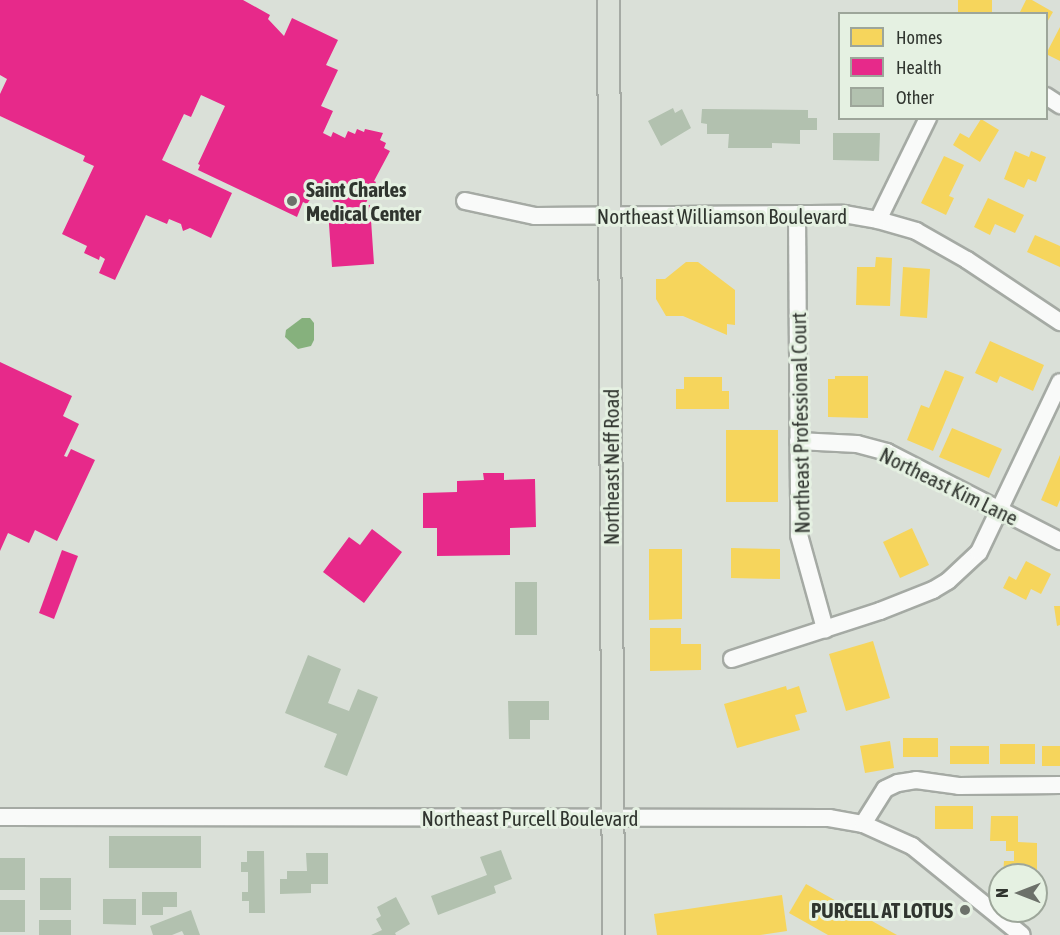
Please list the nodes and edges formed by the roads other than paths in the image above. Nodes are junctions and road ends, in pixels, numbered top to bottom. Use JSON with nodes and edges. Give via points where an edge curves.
{"nodes":[{"id":1,"x":608,"y":0,"type":"edge"},
{"id":2,"x":927,"y":120,"type":"edge"},
{"id":3,"x":465,"y":201,"type":"dead end"},
{"id":4,"x":797,"y":214,"type":"junction"},
{"id":5,"x":610,"y":216,"type":"junction"},
{"id":6,"x":878,"y":220,"type":"junction"},
{"id":7,"x":1060,"y":322,"type":"edge"},
{"id":8,"x":1060,"y":382,"type":"edge"},
{"id":9,"x":798,"y":441,"type":"junction"},
{"id":10,"x":999,"y":510,"type":"junction"},
{"id":11,"x":1060,"y":542,"type":"edge"},
{"id":12,"x":825,"y":629,"type":"junction"},
{"id":13,"x":732,"y":659,"type":"dead end"},
{"id":14,"x":1060,"y":785,"type":"edge"},
{"id":15,"x":0,"y":817,"type":"edge"},
{"id":16,"x":613,"y":820,"type":"junction"},
{"id":17,"x":863,"y":824,"type":"junction"},
{"id":18,"x":1005,"y":930,"type":"edge"},
{"id":19,"x":613,"y":935,"type":"edge"},
{"id":20,"x":1022,"y":935,"type":"edge"}],
"edges":[{"from":1,"to":5,"type":"main road","name":"Northeast Neff Road"},
{"from":2,"to":6,"type":"street"},
{"from":3,"to":5,"type":"street","name":"Northeast Williamson Boulevard","via":[[535,216]]},
{"from":4,"to":5,"type":"street","name":"Northeast Williamson Boulevard"},
{"from":4,"to":6,"type":"street","name":"Northeast Williamson Boulevard","via":[[844,214]]},
{"from":4,"to":9,"type":"street","name":"Northeast Professional Court"},
{"from":5,"to":16,"type":"main road","name":"Northeast Neff Road"},
{"from":6,"to":7,"type":"street","name":"Northeast Williamson Boulevard","via":[[916,231]]},
{"from":8,"to":10,"type":"street"},
{"from":9,"to":10,"type":"street","name":"Northeast Kim Lane","via":[[857,444],[887,452]]},
{"from":9,"to":12,"type":"street","name":"Northeast Professional Court","via":[[799,535]]},
{"from":10,"to":11,"type":"street","name":"Northeast Kim Lane"},
{"from":10,"to":12,"type":"street","via":[[979,552],[948,581],[923,595]]},
{"from":12,"to":13,"type":"street"},
{"from":14,"to":17,"type":"street","via":[[958,786],[916,780],[898,783],[885,789]]},
{"from":15,"to":16,"type":"street","name":"Northeast Purcell Boulevard"},
{"from":16,"to":17,"type":"street","name":"Northeast Purcell Boulevard","via":[[794,816]]},
{"from":16,"to":19,"type":"main road","name":"Northeast Neff Road"},
{"from":17,"to":18,"type":"street","name":"Northeast Purcell Boulevard","via":[[912,846],[950,875]]},
{"from":18,"to":20,"type":"street","name":"Northeast Purcell Boulevard"}]}
